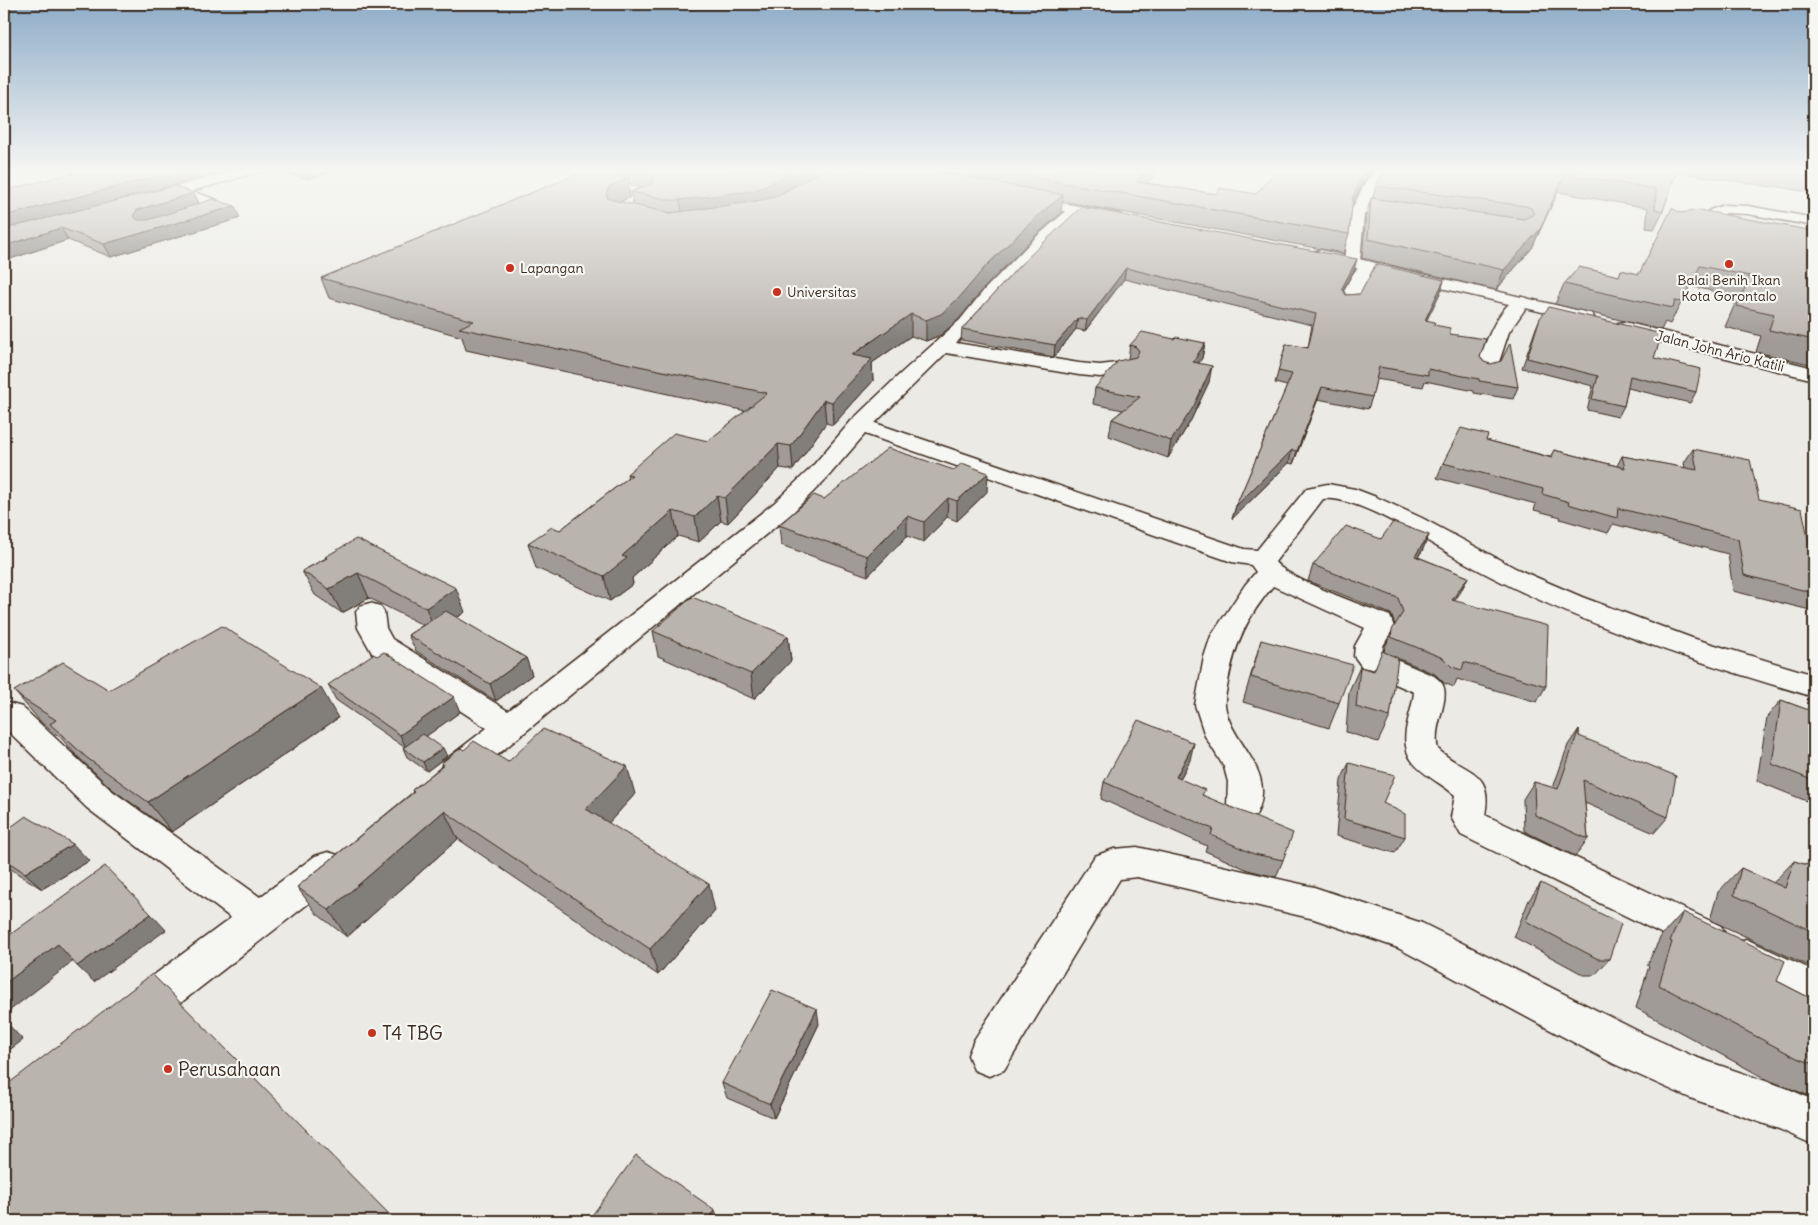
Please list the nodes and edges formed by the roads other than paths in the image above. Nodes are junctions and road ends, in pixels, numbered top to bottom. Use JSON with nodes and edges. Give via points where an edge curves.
{"nodes":[{"id":1,"x":1057,"y":226,"type":"edge"},
{"id":2,"x":1357,"y":226,"type":"edge"},
{"id":3,"x":1304,"y":252,"type":"edge"},
{"id":4,"x":1360,"y":264,"type":"junction"},
{"id":5,"x":1349,"y":300,"type":"edge"},
{"id":6,"x":1521,"y":302,"type":"junction"},
{"id":7,"x":944,"y":347,"type":"junction"},
{"id":8,"x":1125,"y":368,"type":"edge"},
{"id":9,"x":1487,"y":368,"type":"edge"},
{"id":10,"x":1814,"y":374,"type":"edge"},
{"id":11,"x":860,"y":425,"type":"junction"},
{"id":12,"x":1264,"y":566,"type":"junction"},
{"id":13,"x":370,"y":612,"type":"dead end"},
{"id":14,"x":1814,"y":686,"type":"edge"},
{"id":15,"x":4,"y":714,"type":"edge"},
{"id":16,"x":510,"y":727,"type":"junction"},
{"id":17,"x":435,"y":786,"type":"edge"},
{"id":18,"x":1244,"y":805,"type":"dead end"},
{"id":19,"x":351,"y":849,"type":"edge"},
{"id":20,"x":260,"y":918,"type":"junction"},
{"id":21,"x":1814,"y":991,"type":"edge"},
{"id":22,"x":113,"y":1031,"type":"edge"},
{"id":23,"x":989,"y":1055,"type":"dead end"},
{"id":24,"x":1814,"y":1123,"type":"edge"}],
"edges":[{"from":1,"to":7,"type":"street"},
{"from":2,"to":4,"type":"street"},
{"from":3,"to":4,"type":"street","name":"Jalan John Ario Katili"},
{"from":4,"to":5,"type":"street","via":[[1360,277]]},
{"from":4,"to":6,"type":"street","name":"Jalan John Ario Katili"},
{"from":6,"to":9,"type":"street","via":[[1508,316],[1495,339]]},
{"from":6,"to":10,"type":"street","name":"Jalan John Ario Katili"},
{"from":7,"to":8,"type":"street","via":[[1079,369]]},
{"from":7,"to":11,"type":"street"},
{"from":11,"to":12,"type":"street"},
{"from":11,"to":16,"type":"street","via":[[818,474],[783,508]]},
{"from":12,"to":14,"type":"street","via":[[1266,556],[1315,493],[1321,490],[1342,492],[1426,530],[1545,594],[1706,653]]},
{"from":12,"to":18,"type":"street","via":[[1254,591],[1226,636],[1218,657],[1210,705],[1221,736],[1240,765]]},
{"from":12,"to":21,"type":"street","via":[[1380,624],[1367,655],[1375,664],[1429,688],[1420,738],[1423,752],[1433,765],[1462,781],[1470,791],[1468,817],[1473,825]]},
{"from":13,"to":16,"type":"street","via":[[372,628],[382,646]]},
{"from":15,"to":20,"type":"street","via":[[11,715],[99,799]]},
{"from":16,"to":17,"type":"street"},
{"from":19,"to":20,"type":"street"},
{"from":20,"to":22,"type":"street"},
{"from":23,"to":24,"type":"street","via":[[1108,867],[1137,862],[1314,903],[1409,935],[1629,1050],[1690,1077]]}]}
